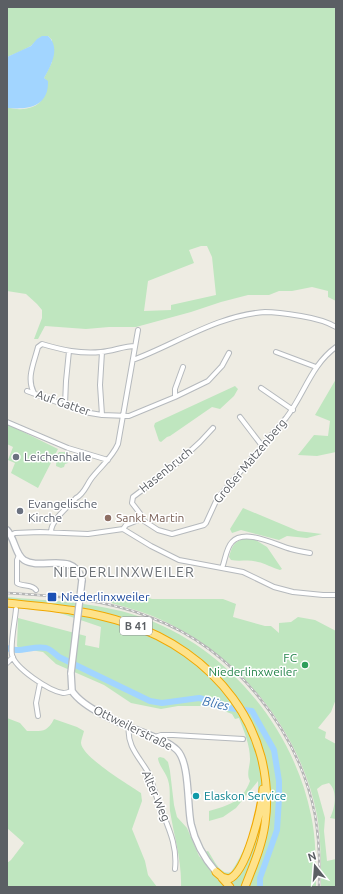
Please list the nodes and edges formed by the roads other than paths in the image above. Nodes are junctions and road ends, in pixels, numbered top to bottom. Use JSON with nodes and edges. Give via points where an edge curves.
{"nodes":[{"id":1,"x":336,"y":327,"type":"edge"},
{"id":2,"x":138,"y":330,"type":"dead end"},
{"id":3,"x":135,"y":346,"type":"junction"},
{"id":4,"x":336,"y":347,"type":"edge"},
{"id":5,"x":69,"y":352,"type":"junction"},
{"id":6,"x":102,"y":352,"type":"junction"},
{"id":7,"x":276,"y":352,"type":"dead end"},
{"id":8,"x":229,"y":353,"type":"dead end"},
{"id":9,"x":133,"y":360,"type":"junction"},
{"id":10,"x":182,"y":367,"type":"dead end"},
{"id":11,"x":316,"y":367,"type":"junction"},
{"id":12,"x":261,"y":388,"type":"dead end"},
{"id":13,"x":27,"y":391,"type":"dead end"},
{"id":14,"x":34,"y":393,"type":"junction"},
{"id":15,"x":175,"y":396,"type":"junction"},
{"id":16,"x":65,"y":405,"type":"junction"},
{"id":17,"x":293,"y":410,"type":"junction"},
{"id":18,"x":102,"y":415,"type":"junction"},
{"id":19,"x":123,"y":416,"type":"junction"},
{"id":20,"x":240,"y":418,"type":"dead end"},
{"id":21,"x":7,"y":422,"type":"edge"},
{"id":22,"x":213,"y":428,"type":"dead end"},
{"id":23,"x":263,"y":447,"type":"junction"},
{"id":24,"x":108,"y":460,"type":"junction"},
{"id":25,"x":141,"y":518,"type":"junction"},
{"id":26,"x":123,"y":529,"type":"junction"},
{"id":27,"x":51,"y":532,"type":"junction"},
{"id":28,"x":9,"y":533,"type":"edge"},
{"id":29,"x":310,"y":553,"type":"dead end"},
{"id":30,"x":19,"y":555,"type":"junction"},
{"id":31,"x":222,"y":568,"type":"junction"},
{"id":32,"x":36,"y":590,"type":"dead end"},
{"id":33,"x":336,"y":595,"type":"edge"},
{"id":34,"x":7,"y":603,"type":"edge"},
{"id":35,"x":16,"y":609,"type":"dead end"},
{"id":36,"x":13,"y":655,"type":"junction"},
{"id":37,"x":7,"y":661,"type":"edge"},
{"id":38,"x":40,"y":683,"type":"junction"},
{"id":39,"x":72,"y":691,"type":"junction"},
{"id":40,"x":38,"y":716,"type":"dead end"},
{"id":41,"x":249,"y":724,"type":"junction"},
{"id":42,"x":129,"y":727,"type":"junction"},
{"id":43,"x":155,"y":737,"type":"junction"},
{"id":44,"x":243,"y":739,"type":"dead end"},
{"id":45,"x":175,"y":868,"type":"dead end"},
{"id":46,"x":216,"y":872,"type":"junction"},
{"id":47,"x":225,"y":887,"type":"edge"},
{"id":48,"x":230,"y":887,"type":"edge"},
{"id":49,"x":245,"y":887,"type":"edge"}],
"edges":[{"from":1,"to":9,"type":"street","via":[[295,315],[270,312],[254,314],[211,326]]},
{"from":2,"to":3,"type":"street"},
{"from":3,"to":6,"type":"street"},
{"from":3,"to":9,"type":"street"},
{"from":4,"to":11,"type":"street","name":"Großer Matzenberg","via":[[324,356]]},
{"from":5,"to":6,"type":"street"},
{"from":5,"to":14,"type":"street","via":[[42,344],[38,347],[30,375]]},
{"from":5,"to":16,"type":"street"},
{"from":6,"to":18,"type":"street"},
{"from":7,"to":11,"type":"street"},
{"from":8,"to":15,"type":"street","name":"Auf Gatter","via":[[222,366],[208,380]]},
{"from":9,"to":19,"type":"street"},
{"from":10,"to":15,"type":"street"},
{"from":11,"to":17,"type":"street","name":"Großer Matzenberg"},
{"from":12,"to":17,"type":"street"},
{"from":13,"to":14,"type":"street","name":"Auf Gatter"},
{"from":14,"to":16,"type":"street","name":"Auf Gatter"},
{"from":15,"to":19,"type":"street","name":"Auf Gatter","via":[[135,414]]},
{"from":16,"to":18,"type":"street","name":"Auf Gatter"},
{"from":17,"to":23,"type":"street","name":"Großer Matzenberg"},
{"from":18,"to":19,"type":"street","name":"Auf Gatter"},
{"from":19,"to":24,"type":"street","via":[[118,444]]},
{"from":20,"to":23,"type":"street"},
{"from":21,"to":24,"type":"street","via":[[68,448]]},
{"from":22,"to":25,"type":"street","name":"Hasenbruch","via":[[174,466],[133,497],[132,503]]},
{"from":23,"to":25,"type":"street","name":"Großer Matzenberg","via":[[216,499],[204,525],[172,534],[151,526]]},
{"from":24,"to":27,"type":"street","via":[[80,496],[52,525]]},
{"from":25,"to":26,"type":"street"},
{"from":26,"to":27,"type":"street","via":[[88,534]]},
{"from":26,"to":31,"type":"street","via":[[179,560]]},
{"from":27,"to":28,"type":"street"},
{"from":28,"to":30,"type":"main road"},
{"from":29,"to":31,"type":"street","via":[[242,537],[229,545]]},
{"from":30,"to":32,"type":"street","via":[[17,583]]},
{"from":30,"to":39,"type":"main road","bridge":true,"via":[[31,563],[59,562],[72,566],[82,580],[71,674]]},
{"from":31,"to":33,"type":"street","via":[[244,572],[274,587],[293,592]]},
{"from":34,"to":41,"type":"highway","number":"B 41","via":[[84,612],[151,632],[200,663],[239,705]]},
{"from":35,"to":36,"type":"street"},
{"from":36,"to":37,"type":"street"},
{"from":36,"to":38,"type":"street","via":[[24,670]]},
{"from":38,"to":39,"type":"street","via":[[57,692]]},
{"from":38,"to":40,"type":"street","via":[[36,703]]},
{"from":39,"to":42,"type":"main road","name":"Ottweilerstraße","via":[[77,699]]},
{"from":41,"to":46,"type":"highway","via":[[260,758],[263,781],[258,818],[250,845],[237,873],[227,879]]},
{"from":41,"to":49,"type":"highway","number":"B 41","via":[[263,764],[267,802],[263,835]]},
{"from":42,"to":43,"type":"main road","name":"Ottweilerstraße"},
{"from":42,"to":45,"type":"street","name":"Alter Weg","via":[[134,752],[149,774],[170,832],[176,856]]},
{"from":43,"to":44,"type":"street","via":[[173,735]]},
{"from":43,"to":46,"type":"main road","name":"Ottweilerstraße","via":[[171,745],[183,760],[190,820],[197,843]]},
{"from":46,"to":47,"type":"highway"},
{"from":46,"to":48,"type":"highway"}]}
